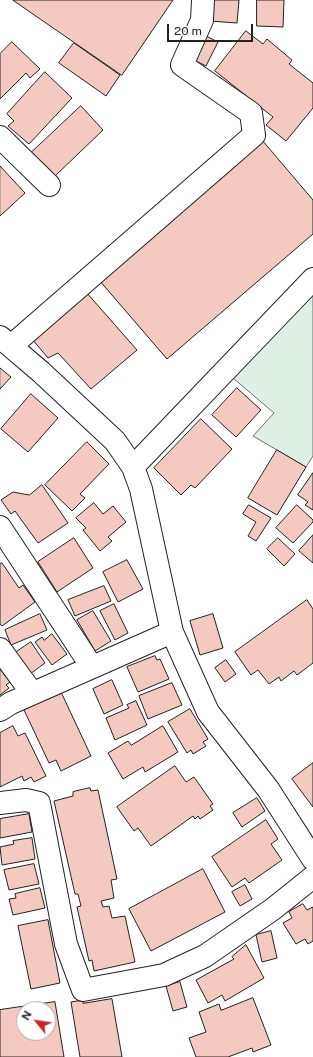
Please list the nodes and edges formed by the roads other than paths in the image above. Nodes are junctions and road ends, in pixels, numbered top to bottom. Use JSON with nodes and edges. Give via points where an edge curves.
{"nodes":[{"id":1,"x":203,"y":0,"type":"edge"},
{"id":2,"x":0,"y":137,"type":"edge"},
{"id":3,"x":48,"y":185,"type":"dead end"},
{"id":4,"x":313,"y":279,"type":"edge"},
{"id":5,"x":6,"y":342,"type":"edge"},
{"id":6,"x":133,"y":467,"type":"junction"},
{"id":7,"x":0,"y":527,"type":"edge"},
{"id":8,"x":172,"y":632,"type":"junction"},
{"id":9,"x":0,"y":649,"type":"edge"},
{"id":10,"x":92,"y":667,"type":"junction"},
{"id":11,"x":32,"y":694,"type":"junction"},
{"id":12,"x":0,"y":710,"type":"edge"},
{"id":13,"x":0,"y":803,"type":"edge"},
{"id":14,"x":313,"y":859,"type":"edge"},
{"id":15,"x":313,"y":877,"type":"edge"}],
"edges":[{"from":1,"to":5,"type":"street","via":[[202,20],[182,64],[251,113],[254,134]]},
{"from":2,"to":3,"type":"street"},
{"from":4,"to":6,"type":"street"},
{"from":5,"to":6,"type":"street","via":[[115,441]]},
{"from":6,"to":8,"type":"street","via":[[141,489]]},
{"from":7,"to":10,"type":"street"},
{"from":8,"to":10,"type":"street"},
{"from":8,"to":14,"type":"street","via":[[208,712],[268,789]]},
{"from":9,"to":11,"type":"street"},
{"from":10,"to":11,"type":"street"},
{"from":11,"to":12,"type":"street"},
{"from":13,"to":15,"type":"street","via":[[26,800],[39,803],[66,944],[83,990],[164,975],[205,956],[273,909]]}]}
